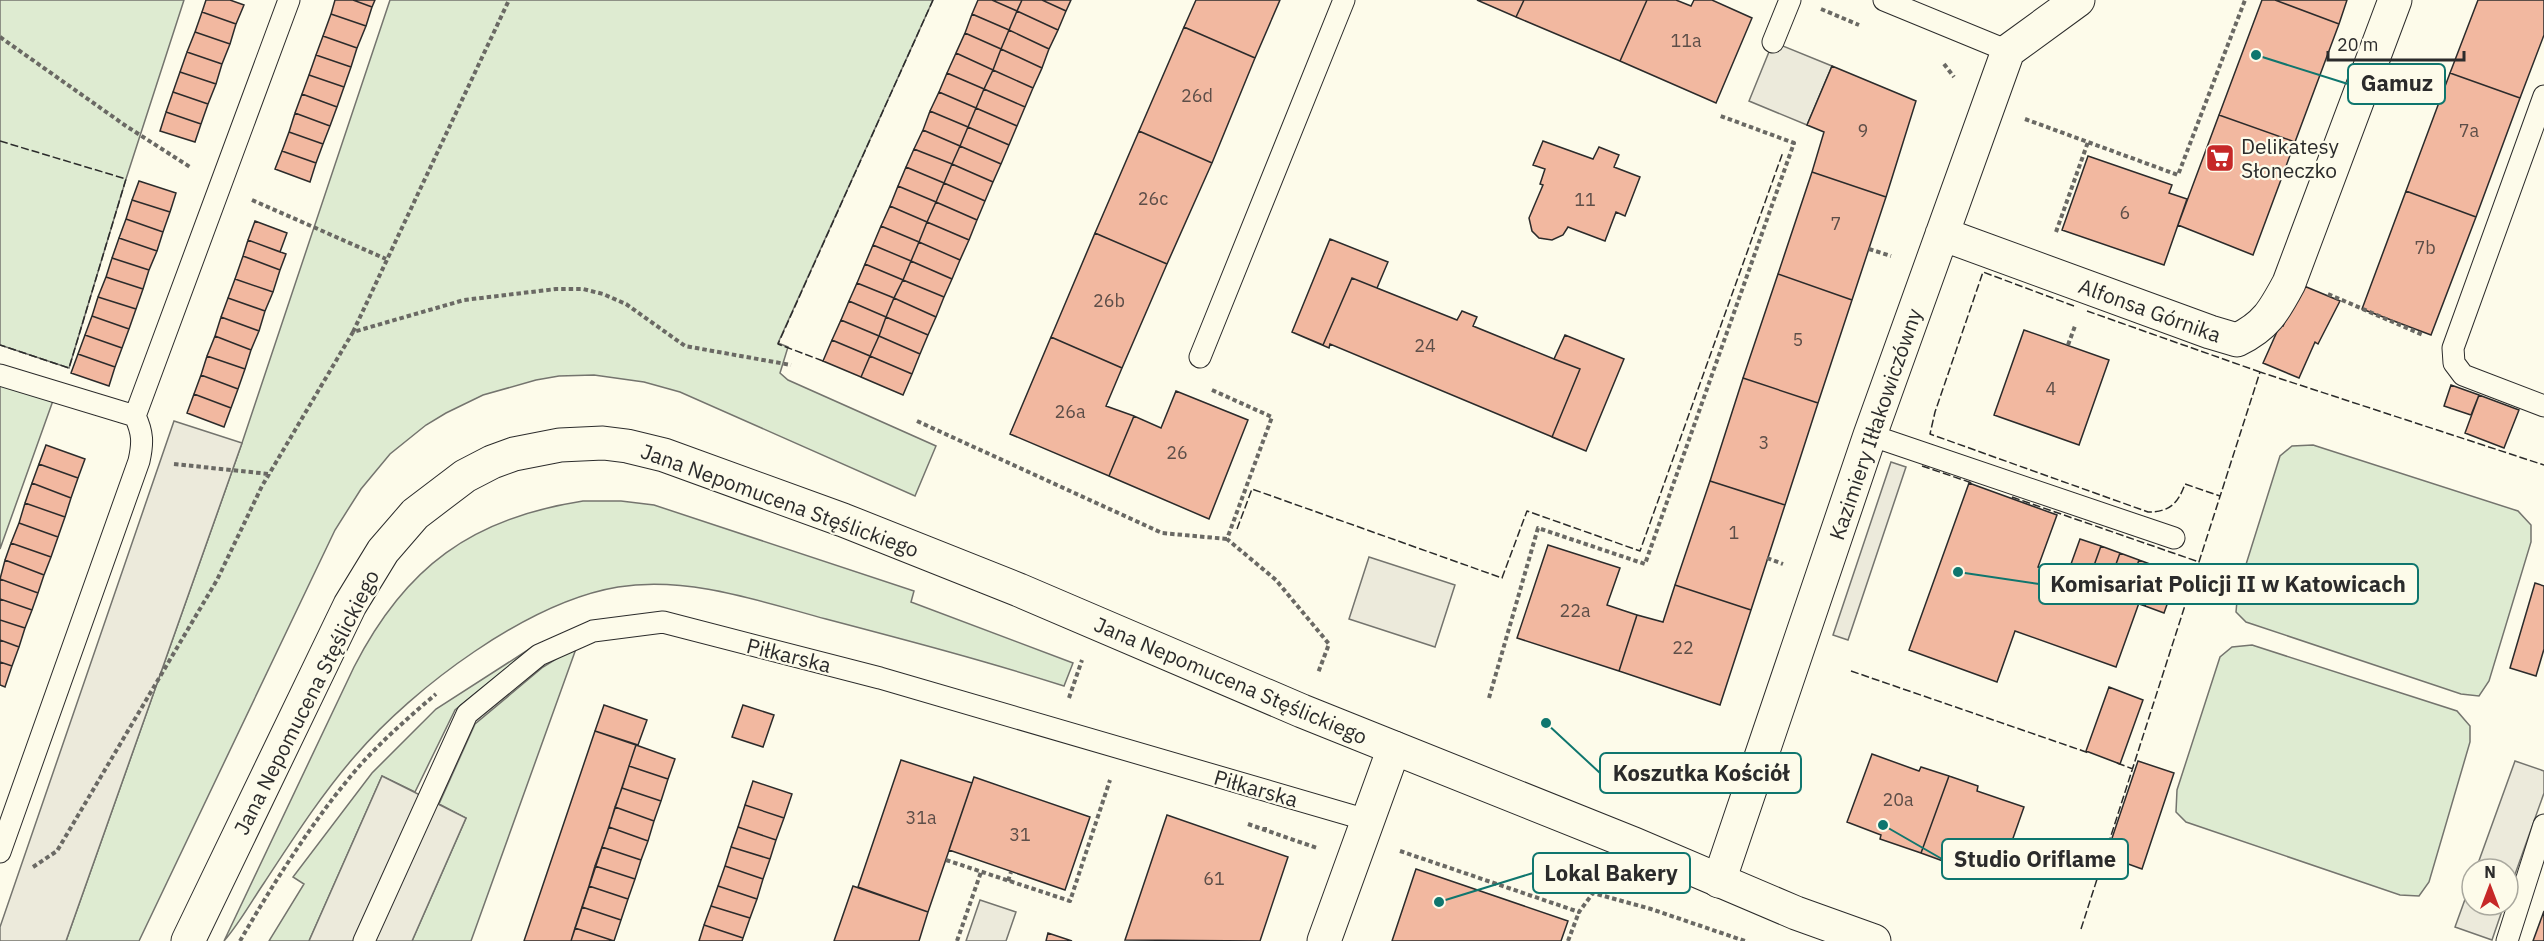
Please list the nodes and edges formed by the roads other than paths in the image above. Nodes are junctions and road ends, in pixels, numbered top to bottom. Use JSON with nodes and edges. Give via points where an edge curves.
{"nodes":[{"id":1,"x":289,"y":0,"type":"edge"},
{"id":2,"x":1344,"y":0,"type":"edge"},
{"id":3,"x":1790,"y":0,"type":"edge"},
{"id":4,"x":1884,"y":0,"type":"edge"},
{"id":5,"x":2078,"y":0,"type":"edge"},
{"id":6,"x":2395,"y":0,"type":"edge"},
{"id":7,"x":1773,"y":42,"type":"dead end"},
{"id":8,"x":2008,"y":51,"type":"junction"},
{"id":9,"x":2544,"y":96,"type":"edge"},
{"id":10,"x":1942,"y":234,"type":"junction"},
{"id":11,"x":1200,"y":357,"type":"road end"},
{"id":12,"x":0,"y":375,"type":"edge"},
{"id":13,"x":2544,"y":406,"type":"edge"},
{"id":14,"x":135,"y":416,"type":"junction"},
{"id":15,"x":1870,"y":435,"type":"junction"},
{"id":16,"x":2174,"y":538,"type":"dead end"},
{"id":17,"x":1394,"y":748,"type":"junction"},
{"id":18,"x":1367,"y":820,"type":"junction"},
{"id":19,"x":2544,"y":825,"type":"edge"},
{"id":20,"x":0,"y":852,"type":"edge"},
{"id":21,"x":1719,"y":881,"type":"junction"},
{"id":22,"x":188,"y":941,"type":"edge"},
{"id":23,"x":364,"y":941,"type":"edge"},
{"id":24,"x":1324,"y":941,"type":"edge"},
{"id":25,"x":1874,"y":941,"type":"edge"},
{"id":26,"x":2507,"y":941,"type":"edge"}],
"edges":[{"from":1,"to":14,"type":"lane"},
{"from":2,"to":11,"type":"lane"},
{"from":3,"to":7,"type":"lane"},
{"from":4,"to":8,"type":"lane"},
{"from":5,"to":8,"type":"street"},
{"from":6,"to":10,"type":"street","name":"Alfonsa Górnika","via":[[2289,283],[2273,313],[2254,332],[2236,340],[2210,332]]},
{"from":8,"to":10,"type":"street","name":"Kazimiery Iłłakowiczówny"},
{"from":9,"to":13,"type":"lane","via":[[2453,348],[2454,363],[2463,375]]},
{"from":10,"to":15,"type":"street","name":"Kazimiery Iłłakowiczówny"},
{"from":12,"to":14,"type":"lane"},
{"from":14,"to":20,"type":"lane","via":[[143,441],[139,461]]},
{"from":15,"to":16,"type":"lane"},
{"from":15,"to":21,"type":"street","name":"Kazimiery Iłłakowiczówny"},
{"from":17,"to":18,"type":"street"},
{"from":17,"to":21,"type":"street","name":"Jana Nepomucena Stęślickiego"},
{"from":17,"to":22,"type":"street","name":"Jana Nepomucena Stęślickiego","via":[[1019,590],[711,471],[627,446],[560,445],[514,454],[465,476],[415,514],[383,551],[350,605]]},
{"from":18,"to":23,"type":"lane","name":"Piłkarska","via":[[880,678],[663,622],[592,632],[539,655],[467,714]]},
{"from":18,"to":24,"type":"street"},
{"from":19,"to":26,"type":"lane"},
{"from":21,"to":25,"type":"street","name":"Jana Nepomucena Stęślickiego"}]}
